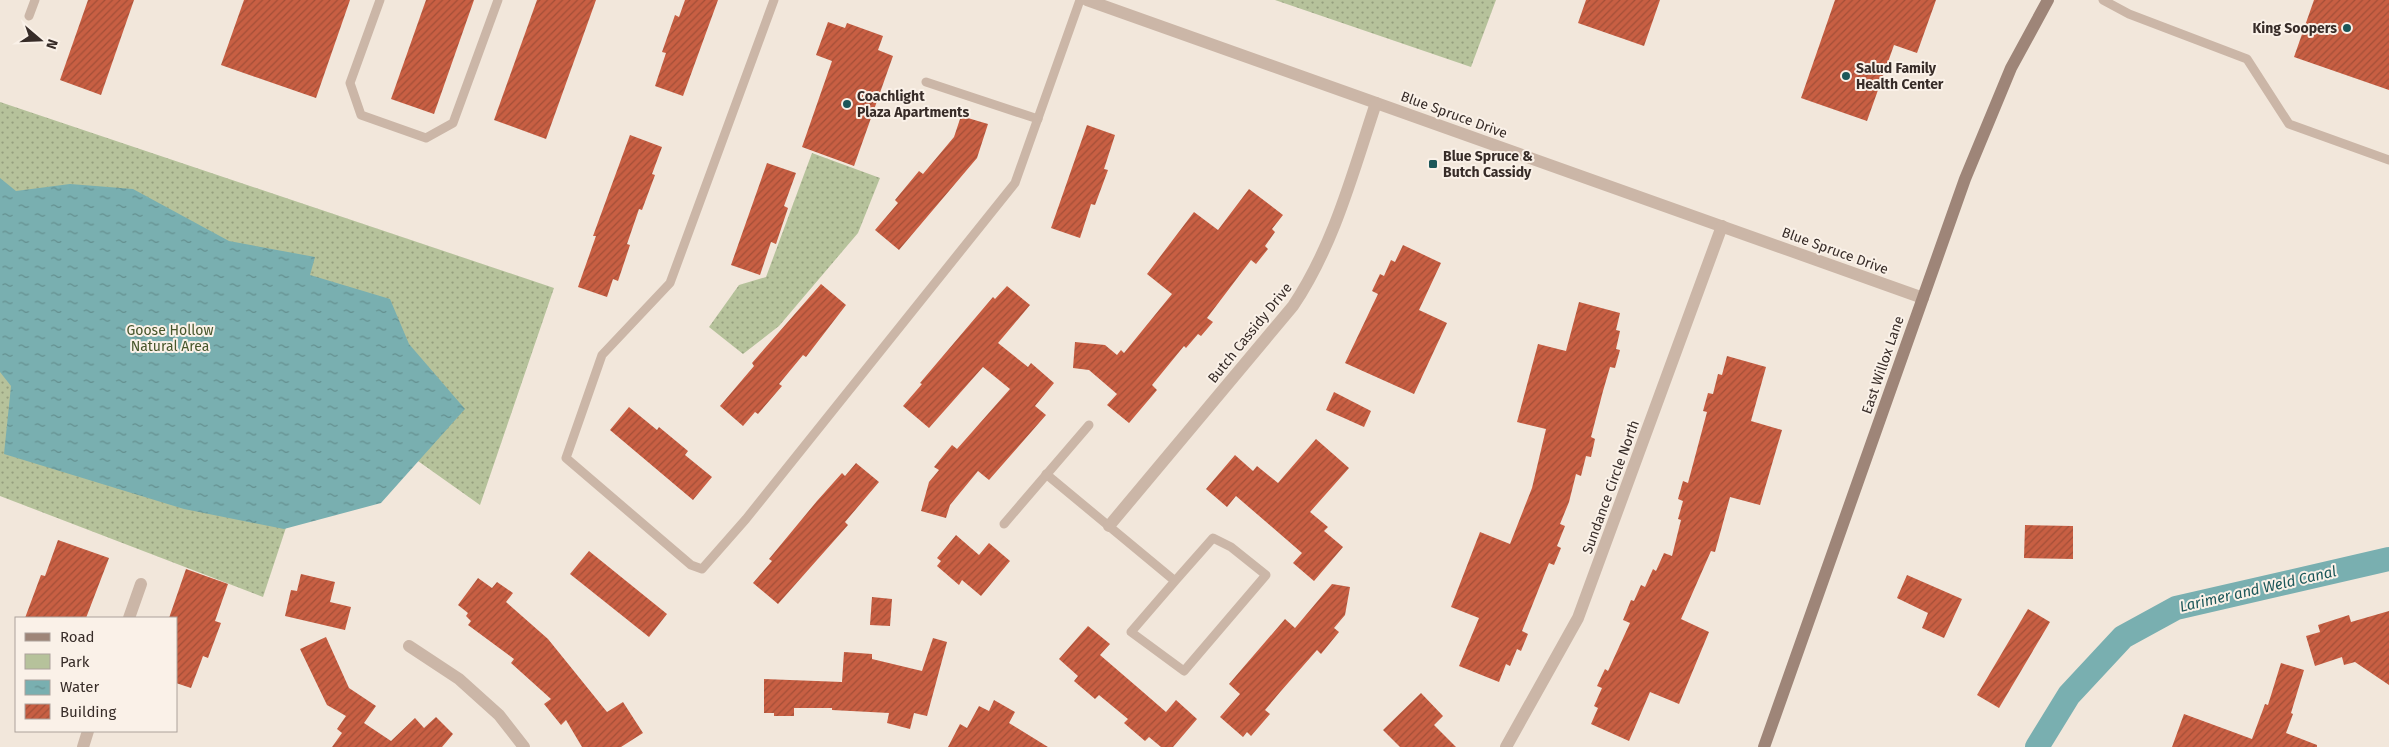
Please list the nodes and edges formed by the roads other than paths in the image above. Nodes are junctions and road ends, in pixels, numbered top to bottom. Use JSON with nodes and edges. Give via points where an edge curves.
{"nodes":[{"id":1,"x":35,"y":0,"type":"edge"},
{"id":2,"x":380,"y":0,"type":"edge"},
{"id":3,"x":498,"y":0,"type":"edge"},
{"id":4,"x":774,"y":0,"type":"edge"},
{"id":5,"x":1080,"y":0,"type":"edge"},
{"id":6,"x":1088,"y":0,"type":"edge"},
{"id":7,"x":2048,"y":0,"type":"edge"},
{"id":8,"x":2103,"y":0,"type":"edge"},
{"id":9,"x":29,"y":16,"type":"dead end"},
{"id":10,"x":926,"y":82,"type":"dead end"},
{"id":11,"x":1376,"y":103,"type":"junction"},
{"id":12,"x":1038,"y":119,"type":"junction"},
{"id":13,"x":2389,"y":160,"type":"edge"},
{"id":14,"x":1722,"y":226,"type":"junction"},
{"id":15,"x":1923,"y":298,"type":"junction"},
{"id":16,"x":1089,"y":425,"type":"dead end"},
{"id":17,"x":1046,"y":474,"type":"junction"},
{"id":18,"x":1004,"y":524,"type":"dead end"},
{"id":19,"x":1109,"y":526,"type":"junction"},
{"id":20,"x":1175,"y":581,"type":"junction"},
{"id":21,"x":141,"y":584,"type":"dead end"},
{"id":22,"x":129,"y":617,"type":"edge"},
{"id":23,"x":409,"y":646,"type":"dead end"},
{"id":24,"x":88,"y":732,"type":"edge"},
{"id":25,"x":83,"y":747,"type":"edge"},
{"id":26,"x":524,"y":747,"type":"edge"},
{"id":27,"x":1506,"y":747,"type":"edge"},
{"id":28,"x":1764,"y":747,"type":"edge"}],
"edges":[{"from":1,"to":9,"type":"lane"},
{"from":2,"to":3,"type":"lane","via":[[350,83],[361,115],[426,138],[453,123]]},
{"from":4,"to":12,"type":"lane","via":[[670,283],[602,355],[566,458],[691,565],[702,568],[746,519],[1015,183]]},
{"from":5,"to":12,"type":"lane"},
{"from":6,"to":11,"type":"street","name":"Blue Spruce Drive"},
{"from":7,"to":15,"type":"main road","name":"East Willox Lane","via":[[2011,68],[1965,178]]},
{"from":8,"to":13,"type":"lane","via":[[2129,14],[2247,59],[2289,124]]},
{"from":10,"to":12,"type":"lane"},
{"from":11,"to":14,"type":"street","name":"Blue Spruce Drive"},
{"from":11,"to":19,"type":"street","name":"Butch Cassidy Drive","via":[[1328,243],[1307,286]]},
{"from":14,"to":15,"type":"street","name":"Blue Spruce Drive"},
{"from":14,"to":27,"type":"street","name":"Sundance Circle North","via":[[1578,618]]},
{"from":15,"to":28,"type":"main road","name":"East Willox Lane"},
{"from":16,"to":17,"type":"lane"},
{"from":17,"to":18,"type":"lane"},
{"from":17,"to":19,"type":"lane"},
{"from":19,"to":20,"type":"lane"},
{"from":20,"to":20,"type":"lane","via":[[1213,538],[1231,547],[1266,575],[1184,671],[1131,632]]},
{"from":21,"to":22,"type":"street"},
{"from":23,"to":26,"type":"street","via":[[466,685],[499,715]]},
{"from":24,"to":25,"type":"street"}]}
